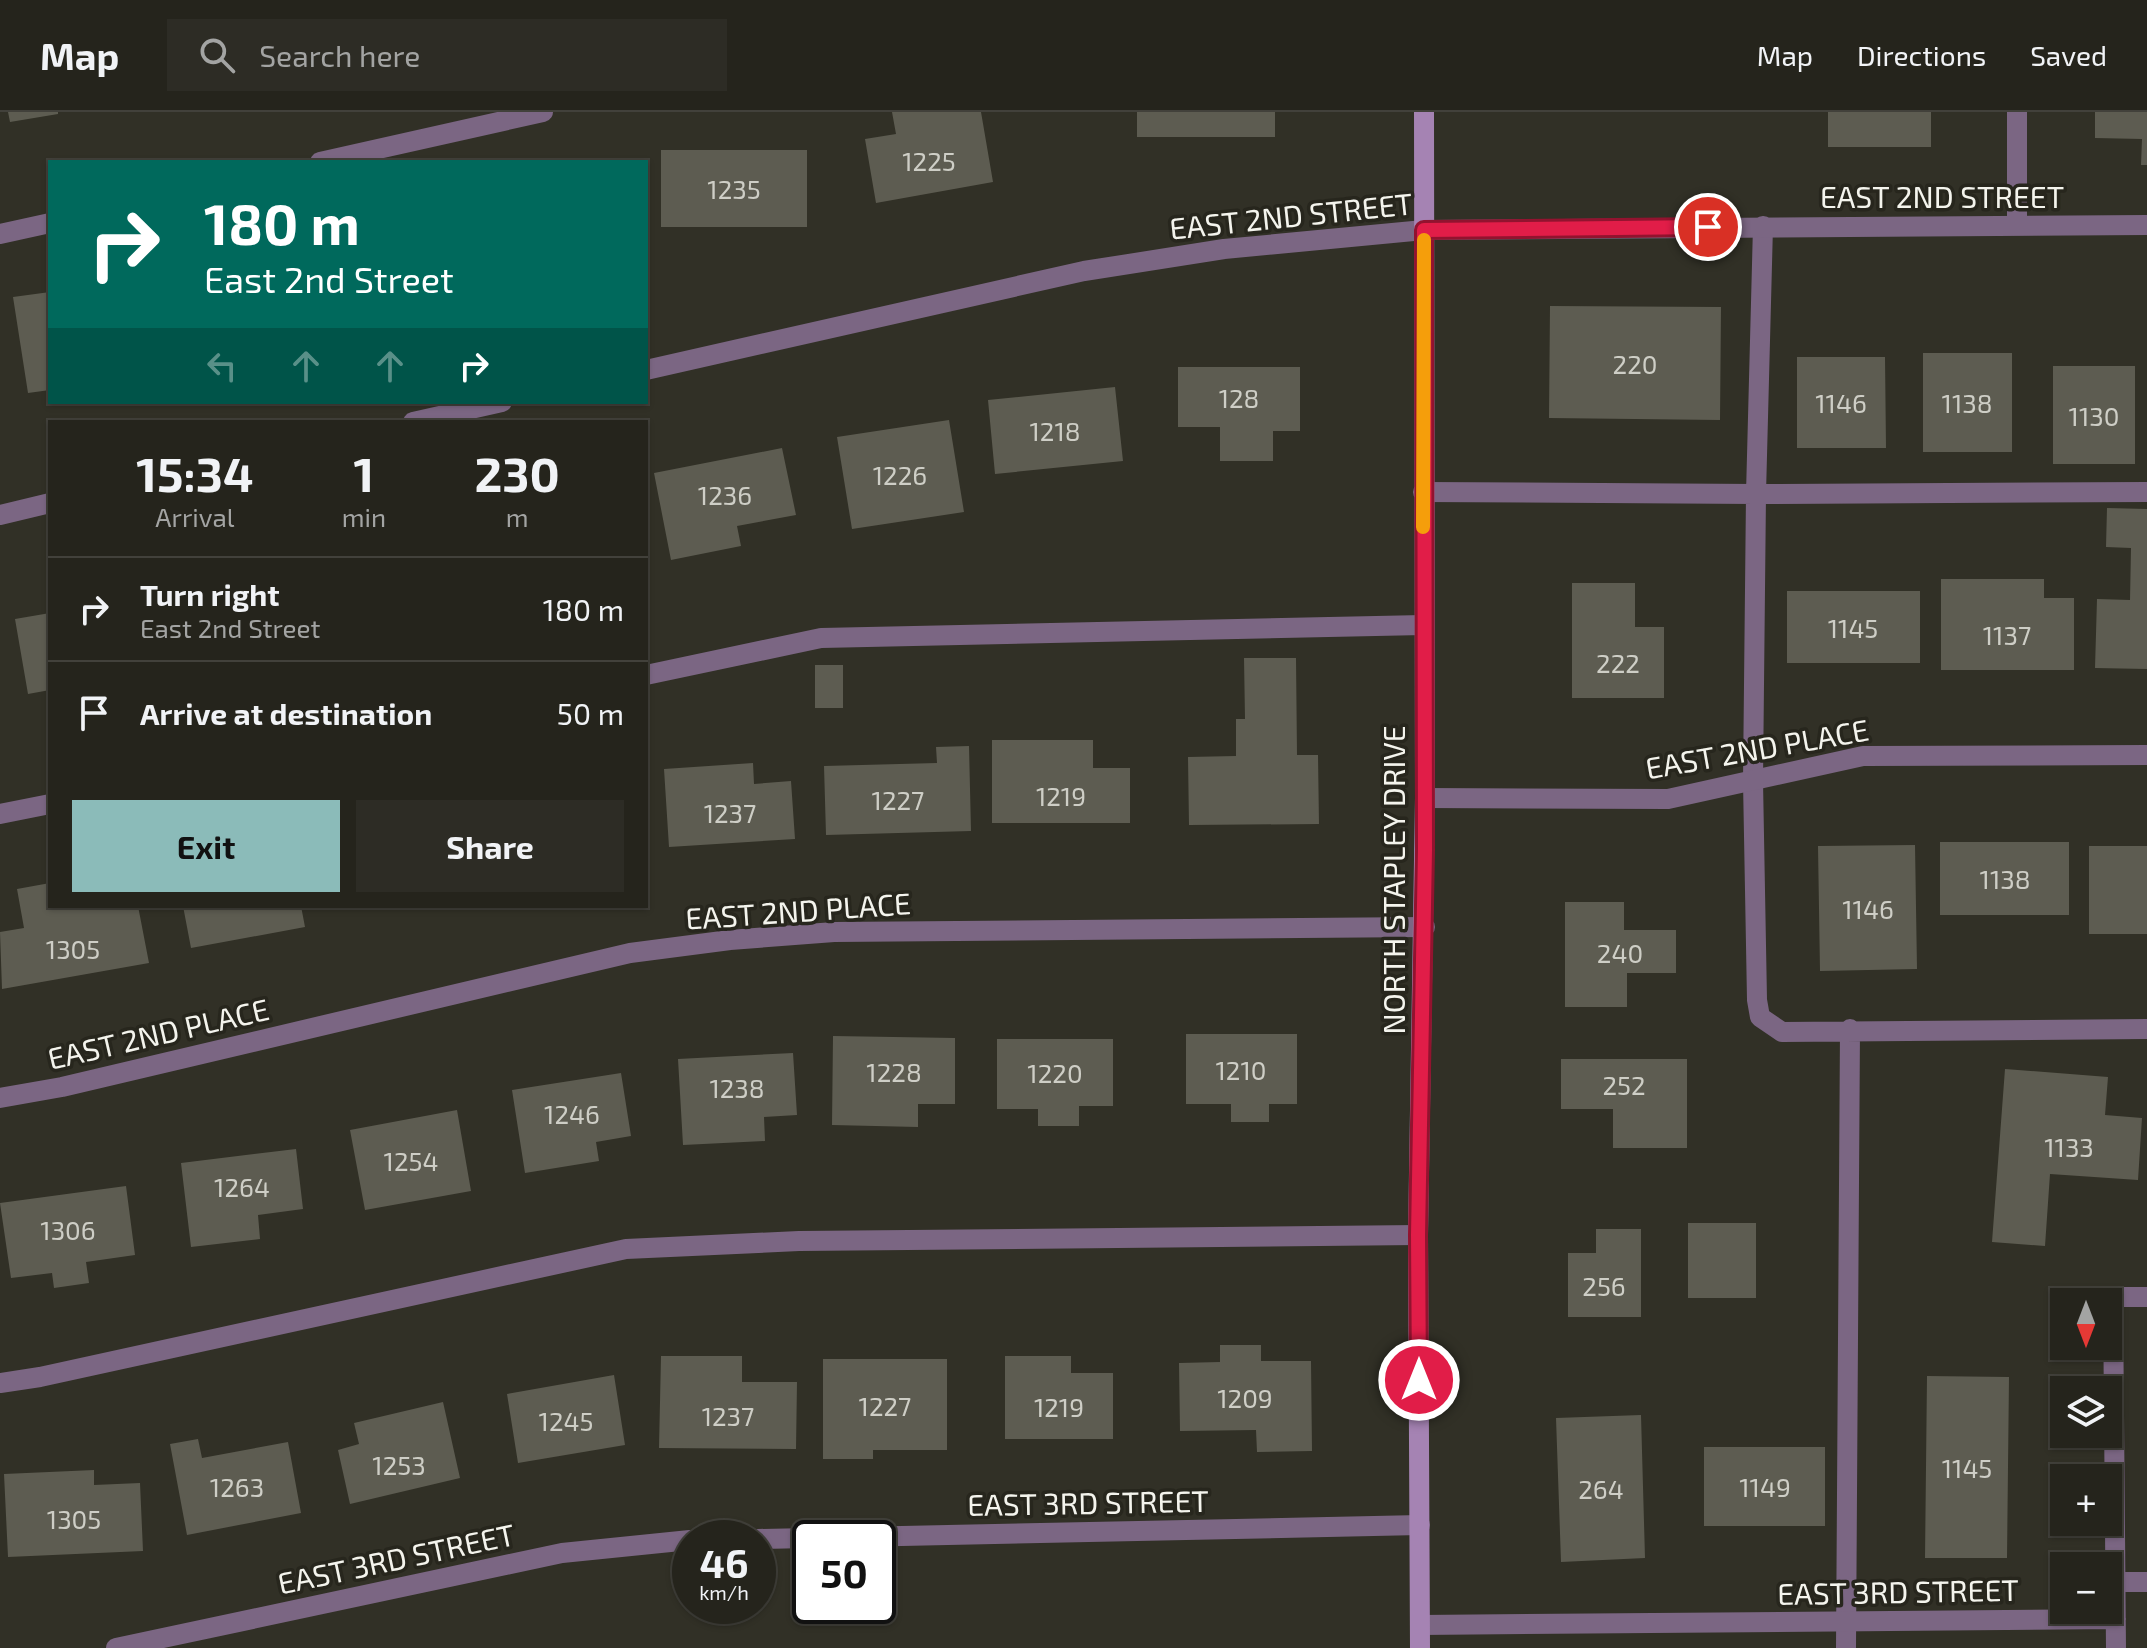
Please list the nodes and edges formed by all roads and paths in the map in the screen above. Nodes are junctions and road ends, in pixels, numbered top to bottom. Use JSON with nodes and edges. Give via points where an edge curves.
{"nodes":[{"id":1,"x":543,"y":112,"type":"edge"},
{"id":2,"x":1424,"y":112,"type":"edge"},
{"id":3,"x":2017,"y":112,"type":"edge"},
{"id":4,"x":329,"y":160,"type":"edge"},
{"id":5,"x":48,"y":223,"type":"edge"},
{"id":6,"x":2147,"y":225,"type":"edge"},
{"id":7,"x":1763,"y":226,"type":"junction"},
{"id":8,"x":2017,"y":226,"type":"junction"},
{"id":9,"x":1424,"y":230,"type":"junction"},
{"id":10,"x":0,"y":234,"type":"edge"},
{"id":11,"x":648,"y":370,"type":"edge"},
{"id":12,"x":493,"y":404,"type":"edge"},
{"id":13,"x":422,"y":420,"type":"edge"},
{"id":14,"x":1423,"y":492,"type":"junction"},
{"id":15,"x":2147,"y":492,"type":"edge"},
{"id":16,"x":1756,"y":494,"type":"junction"},
{"id":17,"x":48,"y":503,"type":"edge"},
{"id":18,"x":0,"y":515,"type":"edge"},
{"id":19,"x":1423,"y":625,"type":"junction"},
{"id":20,"x":648,"y":675,"type":"edge"},
{"id":21,"x":2147,"y":755,"type":"edge"},
{"id":22,"x":1753,"y":781,"type":"junction"},
{"id":23,"x":1425,"y":798,"type":"junction"},
{"id":24,"x":48,"y":804,"type":"edge"},
{"id":25,"x":0,"y":814,"type":"edge"},
{"id":26,"x":1425,"y":927,"type":"junction"},
{"id":27,"x":1850,"y":1029,"type":"junction"},
{"id":28,"x":2147,"y":1029,"type":"edge"},
{"id":29,"x":0,"y":1098,"type":"edge"},
{"id":30,"x":1418,"y":1235,"type":"junction"},
{"id":31,"x":2147,"y":1297,"type":"edge"},
{"id":32,"x":0,"y":1383,"type":"edge"},
{"id":33,"x":1420,"y":1525,"type":"junction"},
{"id":34,"x":776,"y":1539,"type":"edge"},
{"id":35,"x":672,"y":1542,"type":"edge"},
{"id":36,"x":2116,"y":1552,"type":"edge"},
{"id":37,"x":2122,"y":1582,"type":"edge"},
{"id":38,"x":2147,"y":1582,"type":"edge"},
{"id":39,"x":2050,"y":1620,"type":"edge"},
{"id":40,"x":1846,"y":1622,"type":"junction"},
{"id":41,"x":2116,"y":1624,"type":"edge"},
{"id":42,"x":1420,"y":1625,"type":"junction"},
{"id":43,"x":116,"y":1648,"type":"edge"},
{"id":44,"x":1420,"y":1648,"type":"edge"},
{"id":45,"x":1846,"y":1648,"type":"edge"},
{"id":46,"x":2116,"y":1648,"type":"edge"}],
"edges":[{"from":1,"to":4,"type":"street"},
{"from":2,"to":9,"type":"main road","name":"NORTH STAPLEY DRIVE"},
{"from":3,"to":8,"type":"street"},
{"from":5,"to":10,"type":"street"},
{"from":6,"to":8,"type":"street","name":"EAST 2ND STREET"},
{"from":7,"to":8,"type":"street","name":"EAST 2ND STREET"},
{"from":7,"to":9,"type":"street","name":"EAST 2ND STREET"},
{"from":7,"to":16,"type":"street"},
{"from":9,"to":11,"type":"street","name":"EAST 2ND STREET","via":[[1224,249],[1084,271]]},
{"from":9,"to":14,"type":"main road","name":"NORTH STAPLEY DRIVE"},
{"from":12,"to":13,"type":"street"},
{"from":14,"to":16,"type":"street"},
{"from":14,"to":19,"type":"main road","name":"NORTH STAPLEY DRIVE"},
{"from":15,"to":16,"type":"street"},
{"from":16,"to":22,"type":"street"},
{"from":17,"to":18,"type":"street"},
{"from":19,"to":20,"type":"street","via":[[821,638]]},
{"from":19,"to":23,"type":"main road","name":"NORTH STAPLEY DRIVE"},
{"from":21,"to":22,"type":"street","name":"EAST 2ND PLACE","via":[[1863,756]]},
{"from":22,"to":23,"type":"street","name":"EAST 2ND PLACE","via":[[1668,799]]},
{"from":22,"to":27,"type":"street","via":[[1760,1017],[1782,1032]]},
{"from":23,"to":26,"type":"main road","name":"NORTH STAPLEY DRIVE"},
{"from":24,"to":25,"type":"street"},
{"from":26,"to":29,"type":"street","name":"EAST 2ND PLACE","via":[[834,932],[730,940],[630,953]]},
{"from":26,"to":30,"type":"main road","name":"NORTH STAPLEY DRIVE"},
{"from":27,"to":28,"type":"street"},
{"from":27,"to":40,"type":"street"},
{"from":30,"to":32,"type":"street","via":[[799,1241],[626,1249]]},
{"from":30,"to":33,"type":"main road","name":"NORTH STAPLEY DRIVE"},
{"from":31,"to":36,"type":"street","via":[[2113,1297]]},
{"from":33,"to":34,"type":"street","name":"EAST 3RD STREET"},
{"from":33,"to":42,"type":"main road","name":"NORTH STAPLEY DRIVE"},
{"from":35,"to":43,"type":"street","name":"EAST 3RD STREET","via":[[562,1553]]},
{"from":37,"to":38,"type":"street"},
{"from":39,"to":40,"type":"street","name":"EAST 3RD STREET"},
{"from":40,"to":42,"type":"street","name":"EAST 3RD STREET"},
{"from":40,"to":45,"type":"street"},
{"from":41,"to":46,"type":"street"},
{"from":42,"to":44,"type":"main road","name":"NORTH STAPLEY DRIVE"}]}
